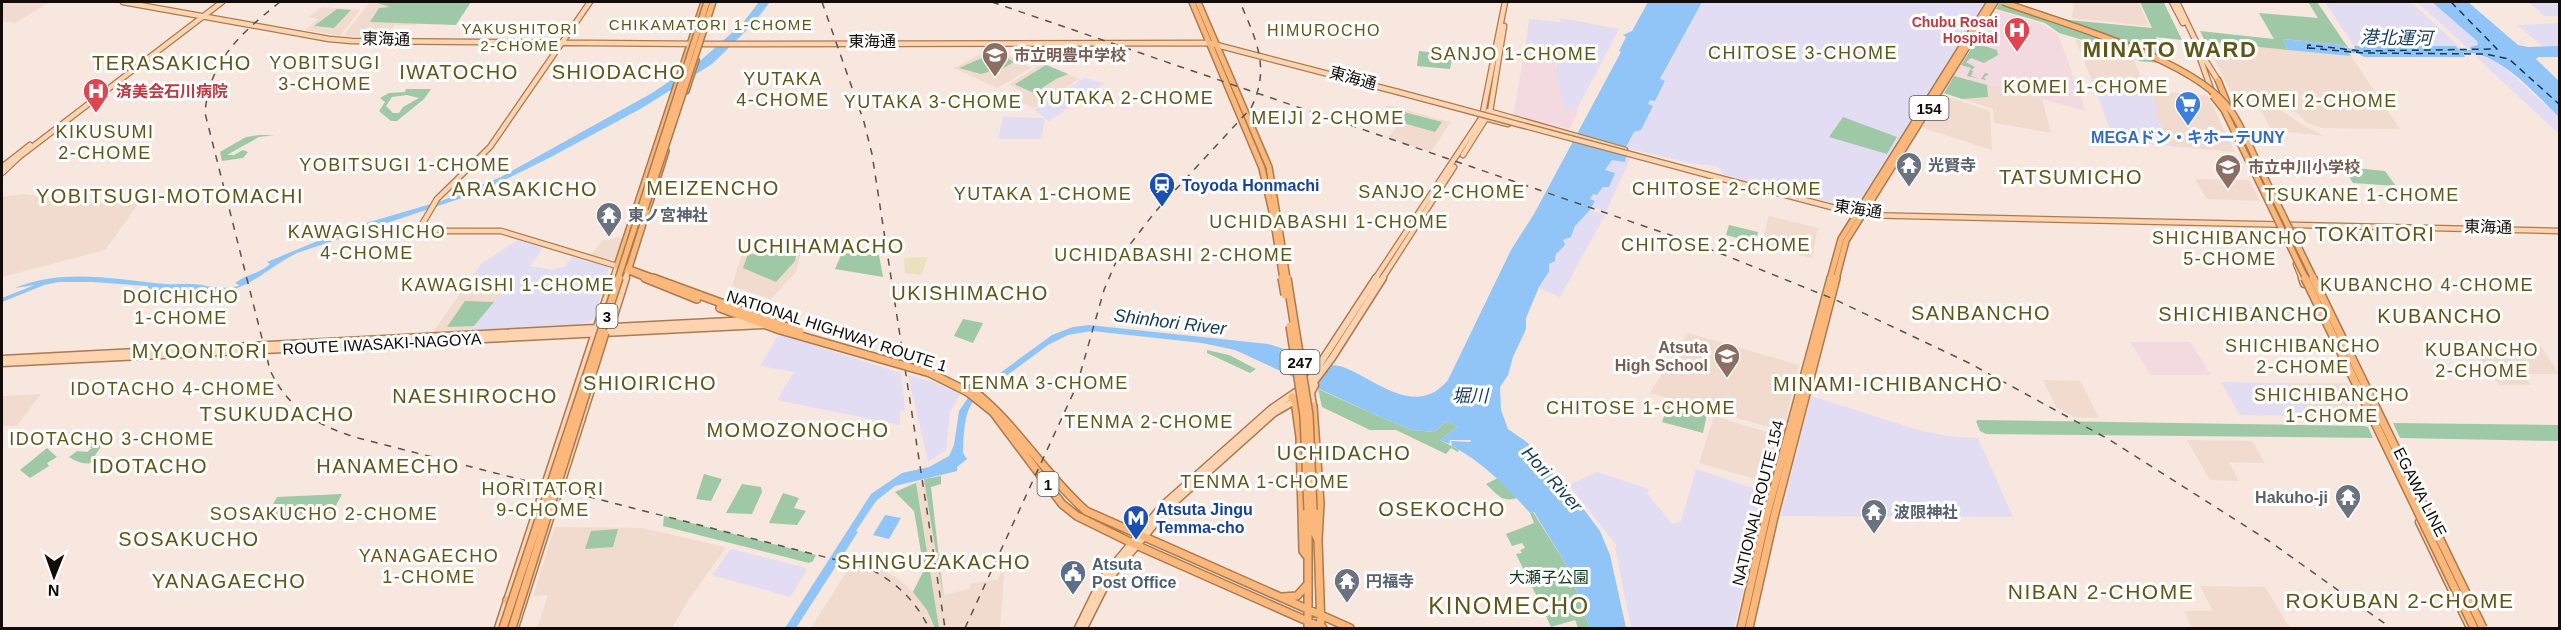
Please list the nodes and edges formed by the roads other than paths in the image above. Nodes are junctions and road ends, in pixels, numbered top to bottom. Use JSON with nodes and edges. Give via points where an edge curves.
{"nodes":[{"id":1,"x":123,"y":2,"type":"edge"},
{"id":2,"x":138,"y":2,"type":"edge"},
{"id":3,"x":217,"y":2,"type":"edge"},
{"id":4,"x":222,"y":2,"type":"edge"},
{"id":5,"x":590,"y":2,"type":"edge"},
{"id":6,"x":710,"y":2,"type":"edge"},
{"id":7,"x":1192,"y":2,"type":"edge"},
{"id":8,"x":1198,"y":2,"type":"edge"},
{"id":9,"x":1507,"y":2,"type":"edge"},
{"id":10,"x":1990,"y":2,"type":"edge"},
{"id":11,"x":1997,"y":2,"type":"edge"},
{"id":12,"x":2003,"y":2,"type":"edge"},
{"id":13,"x":2172,"y":2,"type":"edge"},
{"id":14,"x":2177,"y":2,"type":"edge"},
{"id":15,"x":202,"y":15,"type":"junction"},
{"id":16,"x":563,"y":42,"type":"junction"},
{"id":17,"x":690,"y":42,"type":"junction"},
{"id":18,"x":1212,"y":42,"type":"junction"},
{"id":19,"x":702,"y":43,"type":"junction"},
{"id":20,"x":694,"y":66,"type":"junction"},
{"id":21,"x":2218,"y":80,"type":"junction"},
{"id":22,"x":1487,"y":111,"type":"junction"},
{"id":23,"x":2223,"y":114,"type":"junction"},
{"id":24,"x":1485,"y":118,"type":"junction"},
{"id":25,"x":1507,"y":120,"type":"junction"},
{"id":26,"x":2238,"y":132,"type":"junction"},
{"id":27,"x":1624,"y":151,"type":"junction"},
{"id":28,"x":2,"y":167,"type":"edge"},
{"id":29,"x":2,"y":173,"type":"edge"},
{"id":30,"x":660,"y":174,"type":"junction"},
{"id":31,"x":1860,"y":214,"type":"junction"},
{"id":32,"x":2276,"y":224,"type":"junction"},
{"id":33,"x":2286,"y":227,"type":"junction"},
{"id":34,"x":2559,"y":230,"type":"edge"},
{"id":35,"x":618,"y":266,"type":"junction"},
{"id":36,"x":628,"y":270,"type":"junction"},
{"id":37,"x":2324,"y":300,"type":"junction"},
{"id":38,"x":749,"y":320,"type":"junction"},
{"id":39,"x":762,"y":322,"type":"junction"},
{"id":40,"x":610,"y":329,"type":"junction"},
{"id":41,"x":596,"y":330,"type":"junction"},
{"id":42,"x":2,"y":358,"type":"edge"},
{"id":43,"x":2,"y":363,"type":"edge"},
{"id":44,"x":1310,"y":387,"type":"junction"},
{"id":45,"x":981,"y":398,"type":"junction"},
{"id":46,"x":1294,"y":399,"type":"junction"},
{"id":47,"x":1313,"y":406,"type":"joint"},
{"id":48,"x":2400,"y":452,"type":"junction"},
{"id":49,"x":1311,"y":510,"type":"junction"},
{"id":50,"x":1141,"y":535,"type":"junction"},
{"id":51,"x":1318,"y":540,"type":"junction"},
{"id":52,"x":1133,"y":544,"type":"junction"},
{"id":53,"x":1306,"y":555,"type":"junction"},
{"id":54,"x":1307,"y":579,"type":"junction"},
{"id":55,"x":1276,"y":595,"type":"junction"},
{"id":56,"x":507,"y":600,"type":"junction"},
{"id":57,"x":1308,"y":610,"type":"junction"},
{"id":58,"x":1322,"y":616,"type":"junction"},
{"id":59,"x":1308,"y":625,"type":"edge"},
{"id":60,"x":498,"y":628,"type":"edge"},
{"id":61,"x":505,"y":628,"type":"edge"},
{"id":62,"x":514,"y":628,"type":"edge"},
{"id":63,"x":1078,"y":628,"type":"edge"},
{"id":64,"x":1084,"y":628,"type":"edge"},
{"id":65,"x":1322,"y":628,"type":"edge"},
{"id":66,"x":1350,"y":628,"type":"edge"},
{"id":67,"x":1741,"y":628,"type":"edge"},
{"id":68,"x":1749,"y":628,"type":"edge"},
{"id":69,"x":2474,"y":628,"type":"edge"},
{"id":70,"x":2485,"y":628,"type":"edge"}],
"edges":[{"from":1,"to":15,"type":"main road","name":"東海通"},
{"from":2,"to":15,"type":"main road","name":"東海通"},
{"from":3,"to":15,"type":"main road"},
{"from":4,"to":15,"type":"main road"},
{"from":5,"to":16,"type":"main road"},
{"from":6,"to":17,"type":"highway"},
{"from":6,"to":19,"type":"highway"},
{"from":6,"to":20,"type":"highway","number":"3","bridge":true},
{"from":6,"to":61,"type":"highway","number":"3","bridge":true},
{"from":7,"to":18,"type":"highway","number":"247"},
{"from":8,"to":18,"type":"highway","number":"247"},
{"from":9,"to":22,"type":"main road"},
{"from":10,"to":31,"type":"highway","name":"NATIONAL ROUTE 154","number":"154"},
{"from":11,"to":31,"type":"highway","name":"NATIONAL ROUTE 154","number":"154"},
{"from":11,"to":33,"type":"highway","bridge":true,"via":[[2161,63],[2206,90],[2224,110]]},
{"from":12,"to":33,"type":"highway","bridge":true,"via":[[2164,61],[2211,89],[2231,111]]},
{"from":13,"to":23,"type":"main road","name":"EGAWA LINE"},
{"from":14,"to":21,"type":"main road","name":"EGAWA LINE"},
{"from":15,"to":16,"type":"main road","name":"東海通","via":[[339,38]]},
{"from":15,"to":28,"type":"main road"},
{"from":15,"to":29,"type":"main road"},
{"from":16,"to":17,"type":"main road","name":"東海通"},
{"from":16,"to":35,"type":"main road","via":[[490,147],[437,200],[420,228],[501,231]]},
{"from":17,"to":19,"type":"main road","name":"東海通"},
{"from":17,"to":35,"type":"highway","bridge":true},
{"from":18,"to":19,"type":"main road","name":"東海通"},
{"from":18,"to":27,"type":"main road","name":"東海通","bridge":true},
{"from":18,"to":49,"type":"highway","number":"247","bridge":true,"via":[[1263,168],[1275,215],[1304,416]]},
{"from":19,"to":20,"type":"highway"},
{"from":20,"to":30,"type":"highway","bridge":true},
{"from":20,"to":30,"type":"highway","bridge":true,"via":[[686,77],[660,152],[656,167]]},
{"from":20,"to":62,"type":"highway","number":"3","bridge":true},
{"from":21,"to":26,"type":"highway"},
{"from":21,"to":33,"type":"main road","name":"EGAWA LINE","via":[[2268,180]]},
{"from":22,"to":24,"type":"main road"},
{"from":22,"to":25,"type":"main road"},
{"from":23,"to":26,"type":"highway"},
{"from":23,"to":32,"type":"main road","name":"EGAWA LINE"},
{"from":24,"to":25,"type":"main road"},
{"from":24,"to":44,"type":"main road"},
{"from":25,"to":27,"type":"main road","bridge":true},
{"from":26,"to":33,"type":"highway","bridge":true,"via":[[2283,230]]},
{"from":27,"to":31,"type":"main road","name":"東海通","bridge":true},
{"from":30,"to":36,"type":"highway"},
{"from":31,"to":32,"type":"main road","name":"東海通"},
{"from":31,"to":67,"type":"highway","name":"NATIONAL ROUTE 154","number":"154","via":[[1835,254]]},
{"from":31,"to":68,"type":"highway","name":"NATIONAL ROUTE 154","number":"154","via":[[1841,256]]},
{"from":32,"to":33,"type":"main road","name":"東海通"},
{"from":32,"to":69,"type":"main road","name":"EGAWA LINE"},
{"from":33,"to":34,"type":"main road","name":"東海通"},
{"from":33,"to":34,"type":"main road","name":"東海通"},
{"from":33,"to":37,"type":"highway","bridge":true},
{"from":33,"to":48,"type":"main road","name":"EGAWA LINE"},
{"from":33,"to":69,"type":"highway","bridge":true,"via":[[2384,444],[2389,447]]},
{"from":35,"to":36,"type":"highway","name":"NATIONAL HIGHWAY ROUTE 1","number":"1"},
{"from":35,"to":41,"type":"main road"},
{"from":36,"to":38,"type":"highway","name":"NATIONAL HIGHWAY ROUTE 1","number":"1"},
{"from":36,"to":39,"type":"highway","name":"NATIONAL HIGHWAY ROUTE 1","number":"1"},
{"from":36,"to":40,"type":"main road"},
{"from":37,"to":48,"type":"highway","bridge":true,"via":[[2327,317],[2370,406]]},
{"from":37,"to":70,"type":"highway","bridge":true},
{"from":38,"to":39,"type":"highway","name":"NATIONAL HIGHWAY ROUTE 1","number":"1"},
{"from":38,"to":40,"type":"main road","name":"ROUTE IWASAKI-NAGOYA"},
{"from":39,"to":40,"type":"main road","name":"ROUTE IWASAKI-NAGOYA"},
{"from":39,"to":45,"type":"highway","name":"NATIONAL HIGHWAY ROUTE 1","number":"1","bridge":true,"via":[[930,373]]},
{"from":40,"to":41,"type":"main road","name":"ROUTE IWASAKI-NAGOYA"},
{"from":40,"to":62,"type":"main road"},
{"from":41,"to":42,"type":"main road","name":"ROUTE IWASAKI-NAGOYA"},
{"from":41,"to":43,"type":"main road","name":"ROUTE IWASAKI-NAGOYA"},
{"from":41,"to":56,"type":"main road"},
{"from":44,"to":46,"type":"main road"},
{"from":44,"to":47,"type":"main road"},
{"from":45,"to":50,"type":"highway","name":"NATIONAL HIGHWAY ROUTE 1","number":"1","via":[[1010,421],[1075,502],[1086,511]]},
{"from":45,"to":52,"type":"highway","name":"NATIONAL HIGHWAY ROUTE 1","number":"1","via":[[1062,504],[1077,516]]},
{"from":46,"to":50,"type":"main road","via":[[1243,440]]},
{"from":46,"to":53,"type":"highway","number":"247","via":[[1300,436]]},
{"from":47,"to":51,"type":"highway","number":"247","via":[[1320,513]]},
{"from":48,"to":70,"type":"main road","name":"EGAWA LINE"},
{"from":49,"to":51,"type":"highway","number":"247"},
{"from":49,"to":53,"type":"highway","number":"247"},
{"from":50,"to":52,"type":"main road"},
{"from":50,"to":55,"type":"highway","name":"NATIONAL HIGHWAY ROUTE 1","number":"1"},
{"from":51,"to":58,"type":"highway","number":"247"},
{"from":52,"to":59,"type":"highway","name":"NATIONAL HIGHWAY ROUTE 1","number":"1"},
{"from":52,"to":63,"type":"main road","via":[[1095,590]]},
{"from":52,"to":64,"type":"main road","via":[[1098,596]]},
{"from":53,"to":54,"type":"highway","number":"247"},
{"from":54,"to":55,"type":"highway","via":[[1304,591],[1297,596]]},
{"from":54,"to":57,"type":"highway","number":"247"},
{"from":55,"to":57,"type":"highway","name":"NATIONAL HIGHWAY ROUTE 1","number":"1"},
{"from":56,"to":60,"type":"main road"},
{"from":56,"to":61,"type":"highway","via":[[513,608]]},
{"from":57,"to":58,"type":"highway","number":"1"},
{"from":57,"to":59,"type":"highway"},
{"from":58,"to":65,"type":"highway"},
{"from":58,"to":66,"type":"highway","number":"1"},
{"from":59,"to":65,"type":"highway","name":"NATIONAL HIGHWAY ROUTE 1","number":"1"}]}
